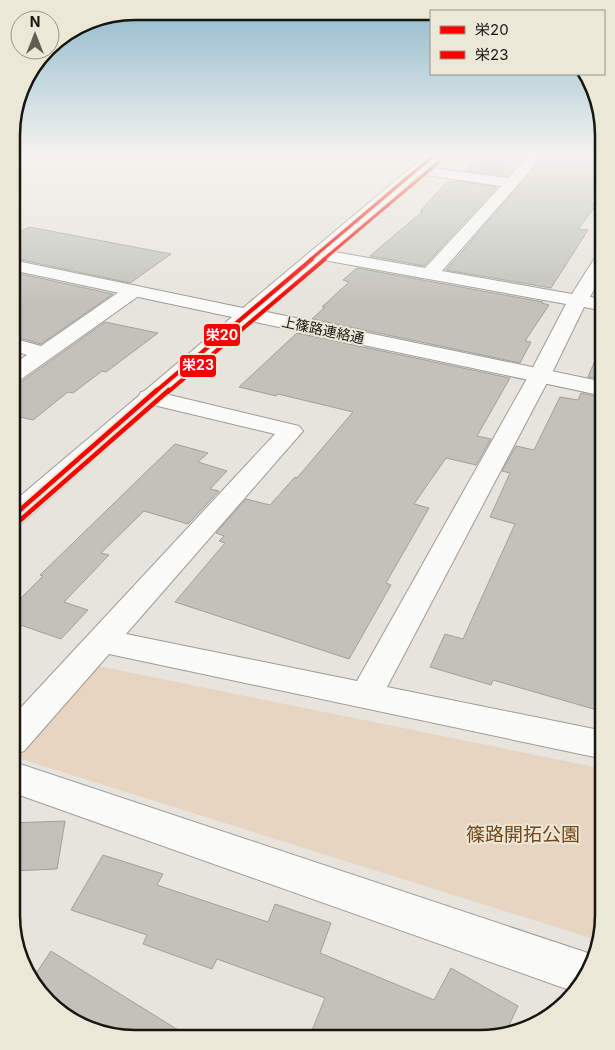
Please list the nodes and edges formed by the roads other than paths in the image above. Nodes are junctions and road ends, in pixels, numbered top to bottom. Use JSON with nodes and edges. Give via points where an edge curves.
{"nodes":[{"id":1,"x":376,"y":205,"type":"edge"},
{"id":2,"x":491,"y":205,"type":"edge"},
{"id":3,"x":318,"y":254,"type":"junction"},
{"id":4,"x":20,"y":267,"type":"edge"},
{"id":5,"x":595,"y":272,"type":"edge"},
{"id":6,"x":429,"y":274,"type":"junction"},
{"id":7,"x":133,"y":291,"type":"junction"},
{"id":8,"x":578,"y":300,"type":"junction"},
{"id":9,"x":595,"y":303,"type":"edge"},
{"id":10,"x":246,"y":314,"type":"junction"},
{"id":11,"x":20,"y":346,"type":"edge"},
{"id":12,"x":44,"y":353,"type":"junction"},
{"id":13,"x":20,"y":370,"type":"edge"},
{"id":14,"x":540,"y":375,"type":"junction"},
{"id":15,"x":595,"y":387,"type":"edge"},
{"id":16,"x":149,"y":397,"type":"junction"},
{"id":17,"x":20,"y":510,"type":"edge"},
{"id":18,"x":102,"y":641,"type":"junction"},
{"id":19,"x":366,"y":695,"type":"junction"},
{"id":20,"x":20,"y":732,"type":"edge"},
{"id":21,"x":595,"y":743,"type":"edge"},
{"id":22,"x":20,"y":779,"type":"edge"},
{"id":23,"x":580,"y":972,"type":"edge"}],
"edges":[{"from":1,"to":3,"type":"street"},
{"from":2,"to":6,"type":"street"},
{"from":3,"to":6,"type":"street"},
{"from":3,"to":10,"type":"street"},
{"from":4,"to":7,"type":"street","name":"上篠路連絡通"},
{"from":5,"to":8,"type":"street"},
{"from":6,"to":8,"type":"street"},
{"from":7,"to":10,"type":"street","name":"上篠路連絡通"},
{"from":7,"to":12,"type":"street"},
{"from":8,"to":9,"type":"street"},
{"from":8,"to":14,"type":"street"},
{"from":10,"to":14,"type":"street","name":"上篠路連絡通"},
{"from":10,"to":16,"type":"street"},
{"from":11,"to":12,"type":"street"},
{"from":12,"to":13,"type":"street"},
{"from":14,"to":15,"type":"street","name":"上篠路連絡通"},
{"from":14,"to":19,"type":"street"},
{"from":16,"to":17,"type":"street"},
{"from":16,"to":18,"type":"street","via":[[291,431]]},
{"from":18,"to":19,"type":"street"},
{"from":18,"to":20,"type":"street"},
{"from":19,"to":21,"type":"street"},
{"from":22,"to":23,"type":"street"}]}
